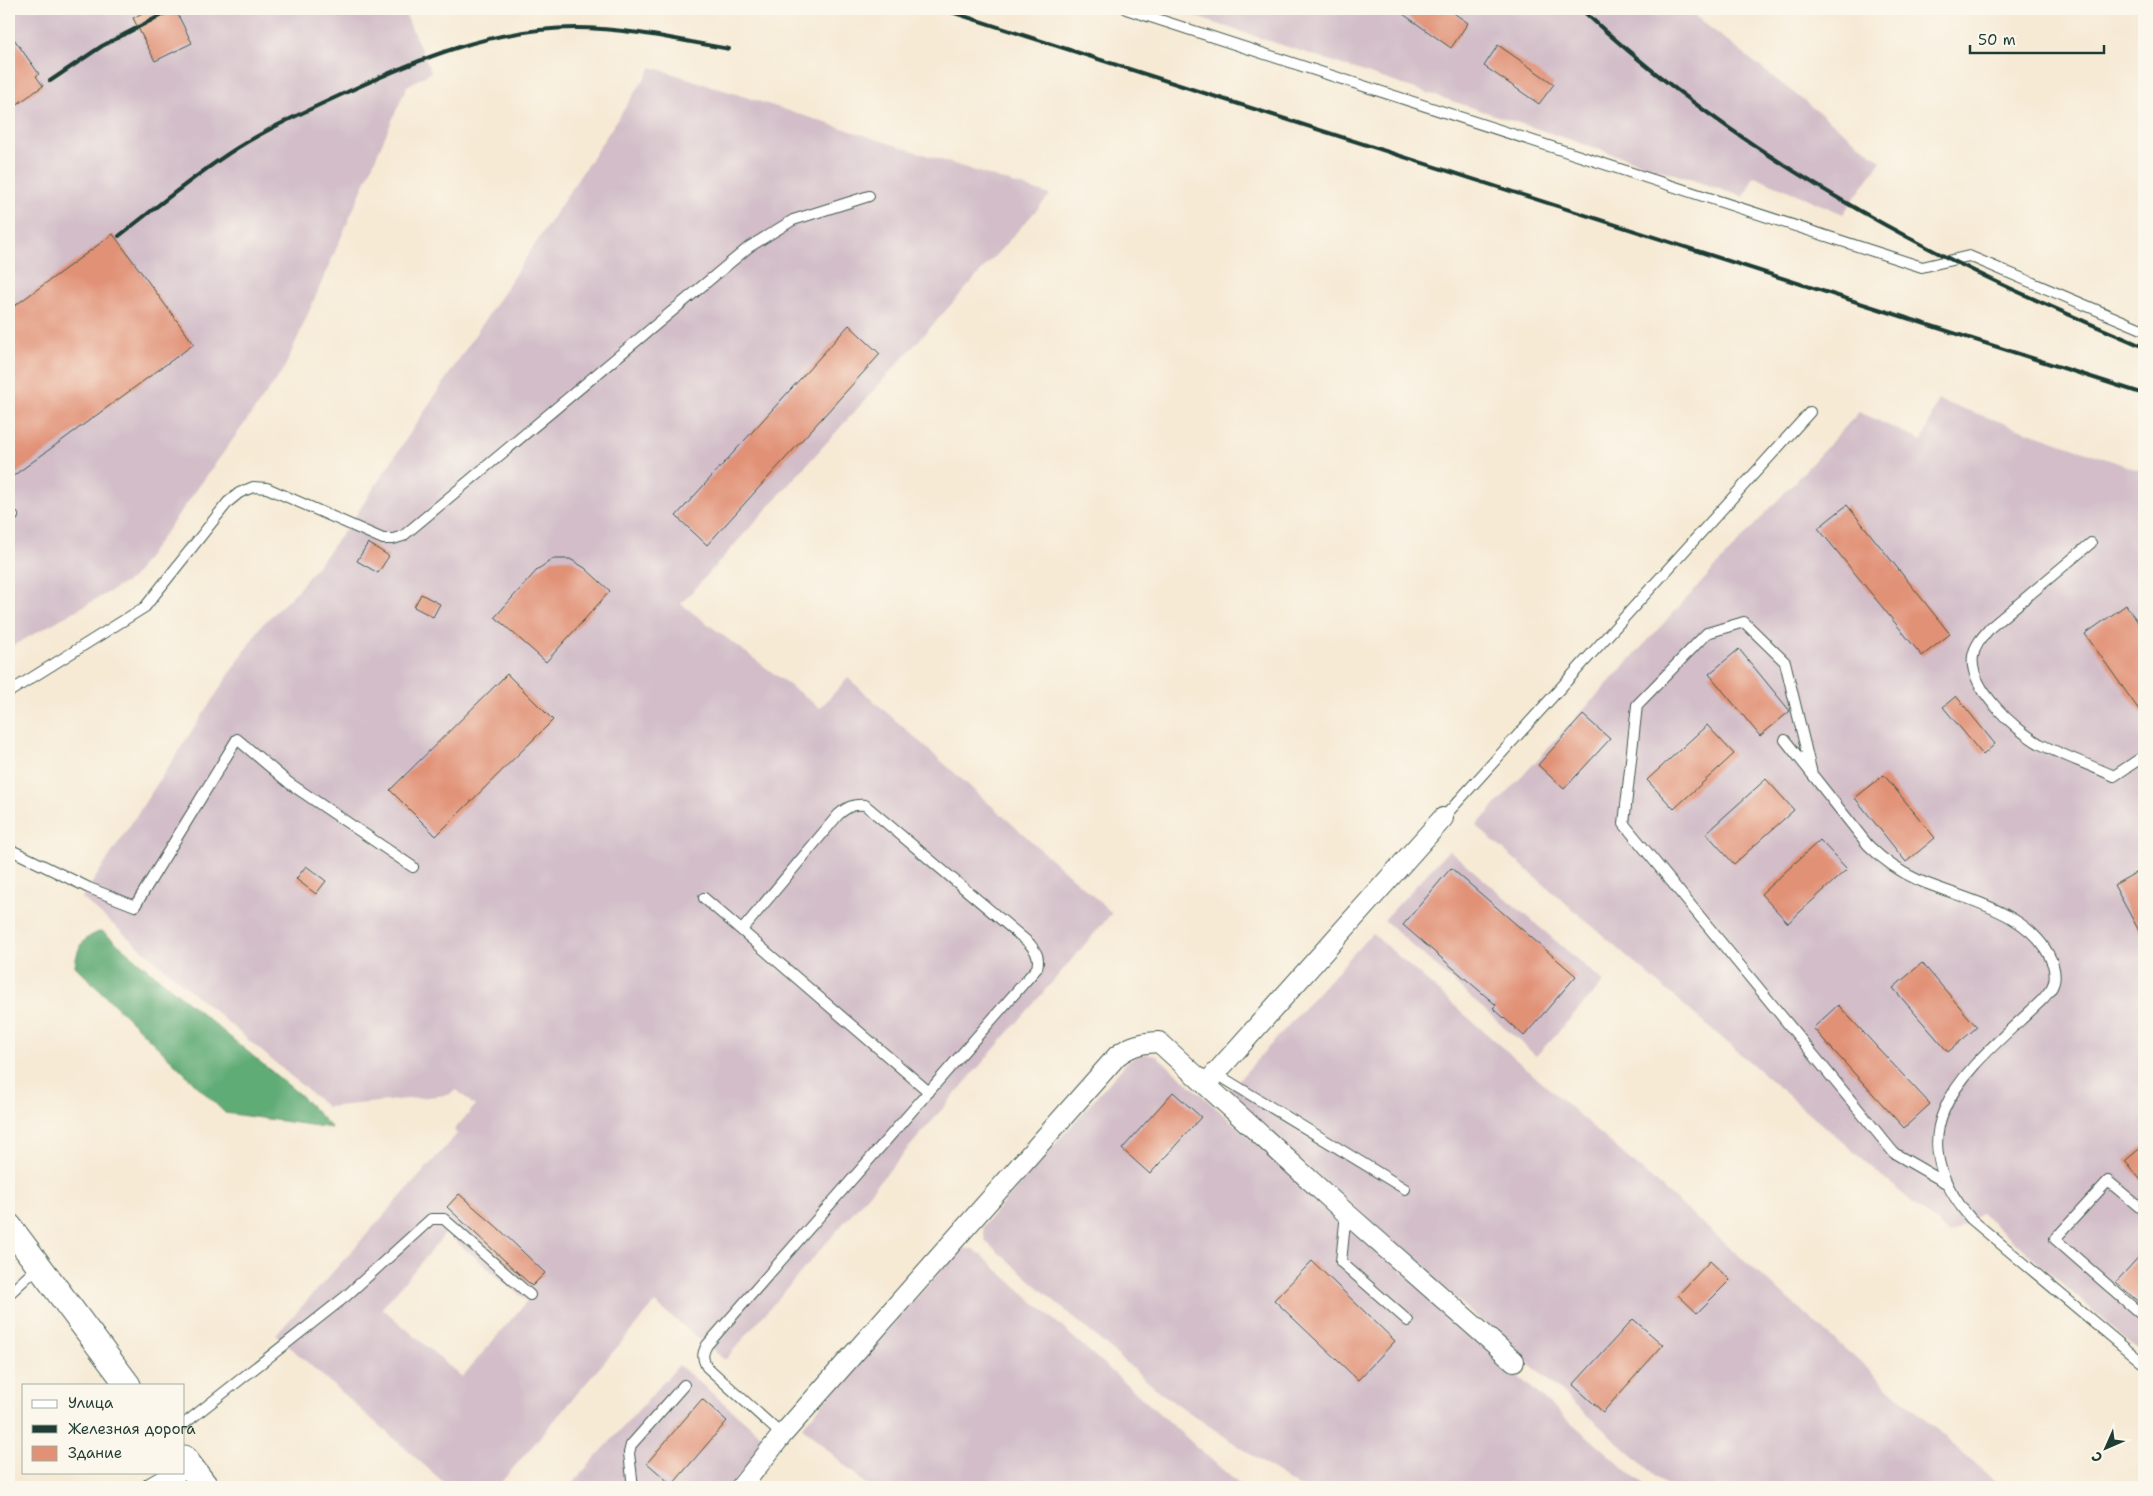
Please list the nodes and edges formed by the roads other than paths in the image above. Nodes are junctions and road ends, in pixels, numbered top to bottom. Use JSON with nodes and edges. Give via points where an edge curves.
{"nodes":[{"id":1,"x":1126,"y":9,"type":"edge"},
{"id":2,"x":869,"y":196,"type":"dead end"},
{"id":3,"x":2144,"y":330,"type":"edge"},
{"id":4,"x":1810,"y":412,"type":"dead end"},
{"id":5,"x":2091,"y":543,"type":"dead end"},
{"id":6,"x":9,"y":692,"type":"edge"},
{"id":7,"x":1785,"y":740,"type":"dead end"},
{"id":8,"x":2144,"y":756,"type":"edge"},
{"id":9,"x":1812,"y":774,"type":"junction"},
{"id":10,"x":1443,"y":818,"type":"joint"},
{"id":11,"x":9,"y":849,"type":"edge"},
{"id":12,"x":413,"y":867,"type":"dead end"},
{"id":13,"x":704,"y":898,"type":"dead end"},
{"id":14,"x":742,"y":930,"type":"junction"},
{"id":15,"x":1210,"y":1078,"type":"junction"},
{"id":16,"x":928,"y":1092,"type":"junction"},
{"id":17,"x":1946,"y":1183,"type":"junction"},
{"id":18,"x":1405,"y":1189,"type":"dead end"},
{"id":19,"x":2144,"y":1211,"type":"edge"},
{"id":20,"x":1346,"y":1213,"type":"junction"},
{"id":21,"x":9,"y":1226,"type":"edge"},
{"id":22,"x":39,"y":1266,"type":"junction"},
{"id":23,"x":9,"y":1294,"type":"edge"},
{"id":24,"x":530,"y":1295,"type":"dead end"},
{"id":25,"x":2144,"y":1317,"type":"edge"},
{"id":26,"x":1408,"y":1321,"type":"dead end"},
{"id":27,"x":1514,"y":1361,"type":"dead end"},
{"id":28,"x":2144,"y":1364,"type":"edge"},
{"id":29,"x":127,"y":1384,"type":"edge"},
{"id":30,"x":684,"y":1385,"type":"dead end"},
{"id":31,"x":185,"y":1423,"type":"edge"},
{"id":32,"x":782,"y":1435,"type":"junction"},
{"id":33,"x":185,"y":1467,"type":"edge"},
{"id":34,"x":172,"y":1474,"type":"edge"},
{"id":35,"x":152,"y":1487,"type":"edge"},
{"id":36,"x":206,"y":1487,"type":"edge"},
{"id":37,"x":633,"y":1487,"type":"edge"},
{"id":38,"x":741,"y":1487,"type":"edge"}],
"edges":[{"from":1,"to":3,"type":"lane","via":[[1922,267],[1969,256]]},
{"from":2,"to":6,"type":"lane","via":[[793,220],[749,247],[403,536],[383,539],[267,488],[254,487],[239,493],[216,516],[145,607]]},
{"from":4,"to":10,"type":"lane"},
{"from":5,"to":8,"type":"lane","via":[[1991,627],[1973,656],[1975,672],[1979,686],[1997,708],[2039,743],[2114,776]]},
{"from":7,"to":9,"type":"lane"},
{"from":9,"to":17,"type":"lane","via":[[1882,859],[1918,880],[1997,911],[2037,938],[2051,960],[2055,973],[2053,986],[2044,999],[1966,1074],[1941,1115],[1936,1136],[1938,1159]]},
{"from":9,"to":17,"type":"lane","via":[[1785,662],[1744,622],[1707,633],[1637,705],[1624,824],[1894,1153]]},
{"from":10,"to":15,"type":"street"},
{"from":11,"to":12,"type":"lane","via":[[88,888],[135,906],[237,739],[289,783]]},
{"from":13,"to":14,"type":"lane"},
{"from":14,"to":16,"type":"lane"},
{"from":14,"to":16,"type":"lane","via":[[838,814],[856,804],[865,805],[1029,943],[1037,952],[1037,968]]},
{"from":15,"to":18,"type":"lane"},
{"from":15,"to":20,"type":"street"},
{"from":15,"to":32,"type":"street","via":[[1158,1042],[1129,1046],[1117,1056]]},
{"from":16,"to":32,"type":"lane","via":[[703,1353],[707,1367]]},
{"from":17,"to":28,"type":"lane","via":[[1956,1202],[1971,1219]]},
{"from":19,"to":25,"type":"lane","via":[[2108,1181],[2055,1239]]},
{"from":20,"to":26,"type":"lane","via":[[1341,1262]]},
{"from":20,"to":27,"type":"street"},
{"from":21,"to":22,"type":"street"},
{"from":22,"to":23,"type":"lane"},
{"from":22,"to":29,"type":"street"},
{"from":24,"to":31,"type":"lane","via":[[444,1219],[431,1220],[338,1303]]},
{"from":30,"to":37,"type":"lane","via":[[631,1445]]},
{"from":32,"to":38,"type":"street"},
{"from":33,"to":36,"type":"street"},
{"from":34,"to":35,"type":"street"}]}
